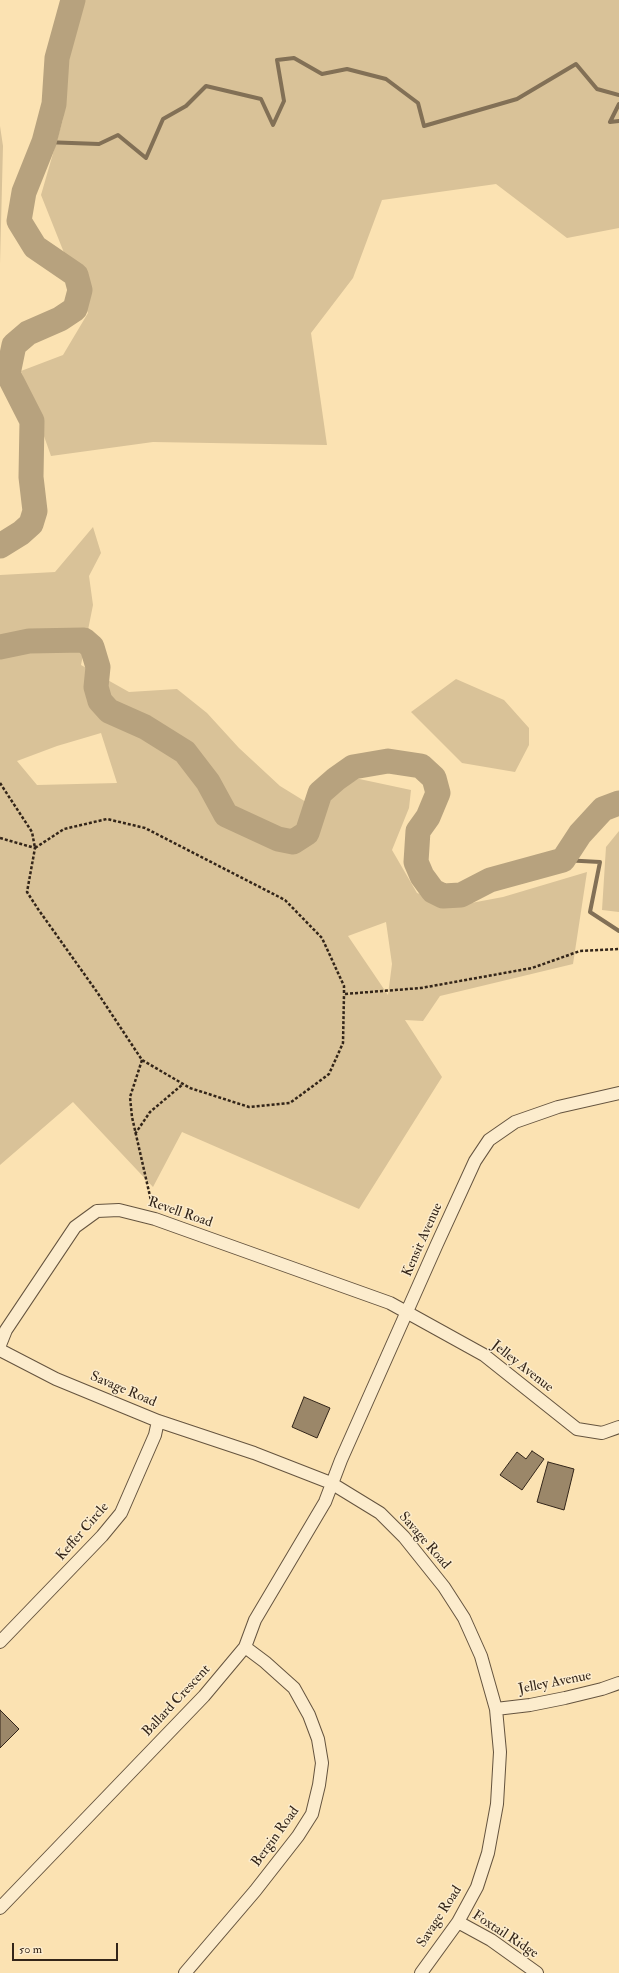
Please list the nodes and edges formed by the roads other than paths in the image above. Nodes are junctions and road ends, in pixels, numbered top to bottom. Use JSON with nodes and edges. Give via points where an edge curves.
{"nodes":[{"id":1,"x":619,"y":1093,"type":"edge"},
{"id":2,"x":407,"y":1313,"type":"junction"},
{"id":3,"x":0,"y":1345,"type":"edge"},
{"id":4,"x":0,"y":1350,"type":"edge"},
{"id":5,"x":158,"y":1421,"type":"junction"},
{"id":6,"x":619,"y":1426,"type":"edge"},
{"id":7,"x":331,"y":1483,"type":"junction"},
{"id":8,"x":0,"y":1642,"type":"edge"},
{"id":9,"x":245,"y":1647,"type":"junction"},
{"id":10,"x":619,"y":1683,"type":"edge"},
{"id":11,"x":496,"y":1710,"type":"junction"},
{"id":12,"x":0,"y":1908,"type":"edge"},
{"id":13,"x":458,"y":1922,"type":"junction"},
{"id":14,"x":184,"y":1973,"type":"edge"},
{"id":15,"x":420,"y":1973,"type":"edge"},
{"id":16,"x":537,"y":1973,"type":"edge"}],
"edges":[{"from":1,"to":2,"type":"street","name":"Kensit Avenue","via":[[558,1107],[515,1122],[489,1140],[475,1161]]},
{"from":2,"to":3,"type":"street","name":"Revell Road","via":[[390,1303],[155,1219],[119,1210],[97,1211],[75,1226],[6,1330]]},
{"from":2,"to":6,"type":"street","name":"Jelley Avenue","via":[[484,1355],[577,1429],[602,1433]]},
{"from":2,"to":7,"type":"street","name":"Kensit Avenue"},
{"from":4,"to":5,"type":"street","name":"Savage Road","via":[[56,1379]]},
{"from":5,"to":7,"type":"street","name":"Savage Road","via":[[254,1453]]},
{"from":5,"to":8,"type":"street","name":"Keffer Circle","via":[[155,1435],[121,1513]]},
{"from":7,"to":9,"type":"street","name":"Ballard Crescent","via":[[325,1502],[255,1620]]},
{"from":7,"to":11,"type":"street","name":"Savage Road","via":[[380,1513],[404,1537],[444,1587],[464,1618],[481,1656]]},
{"from":9,"to":12,"type":"street","name":"Ballard Crescent","via":[[204,1696]]},
{"from":9,"to":14,"type":"street","name":"Bergin Road","via":[[294,1688],[309,1715],[318,1739],[322,1763],[319,1785],[312,1814],[298,1836]]},
{"from":10,"to":11,"type":"street","name":"Jelley Avenue","via":[[565,1698]]},
{"from":11,"to":13,"type":"street","name":"Savage Road","via":[[500,1752],[497,1804],[488,1854],[477,1887]]},
{"from":13,"to":15,"type":"street","name":"Savage Road"},
{"from":13,"to":16,"type":"street","name":"Foxtail Ridge","via":[[491,1940]]}]}
